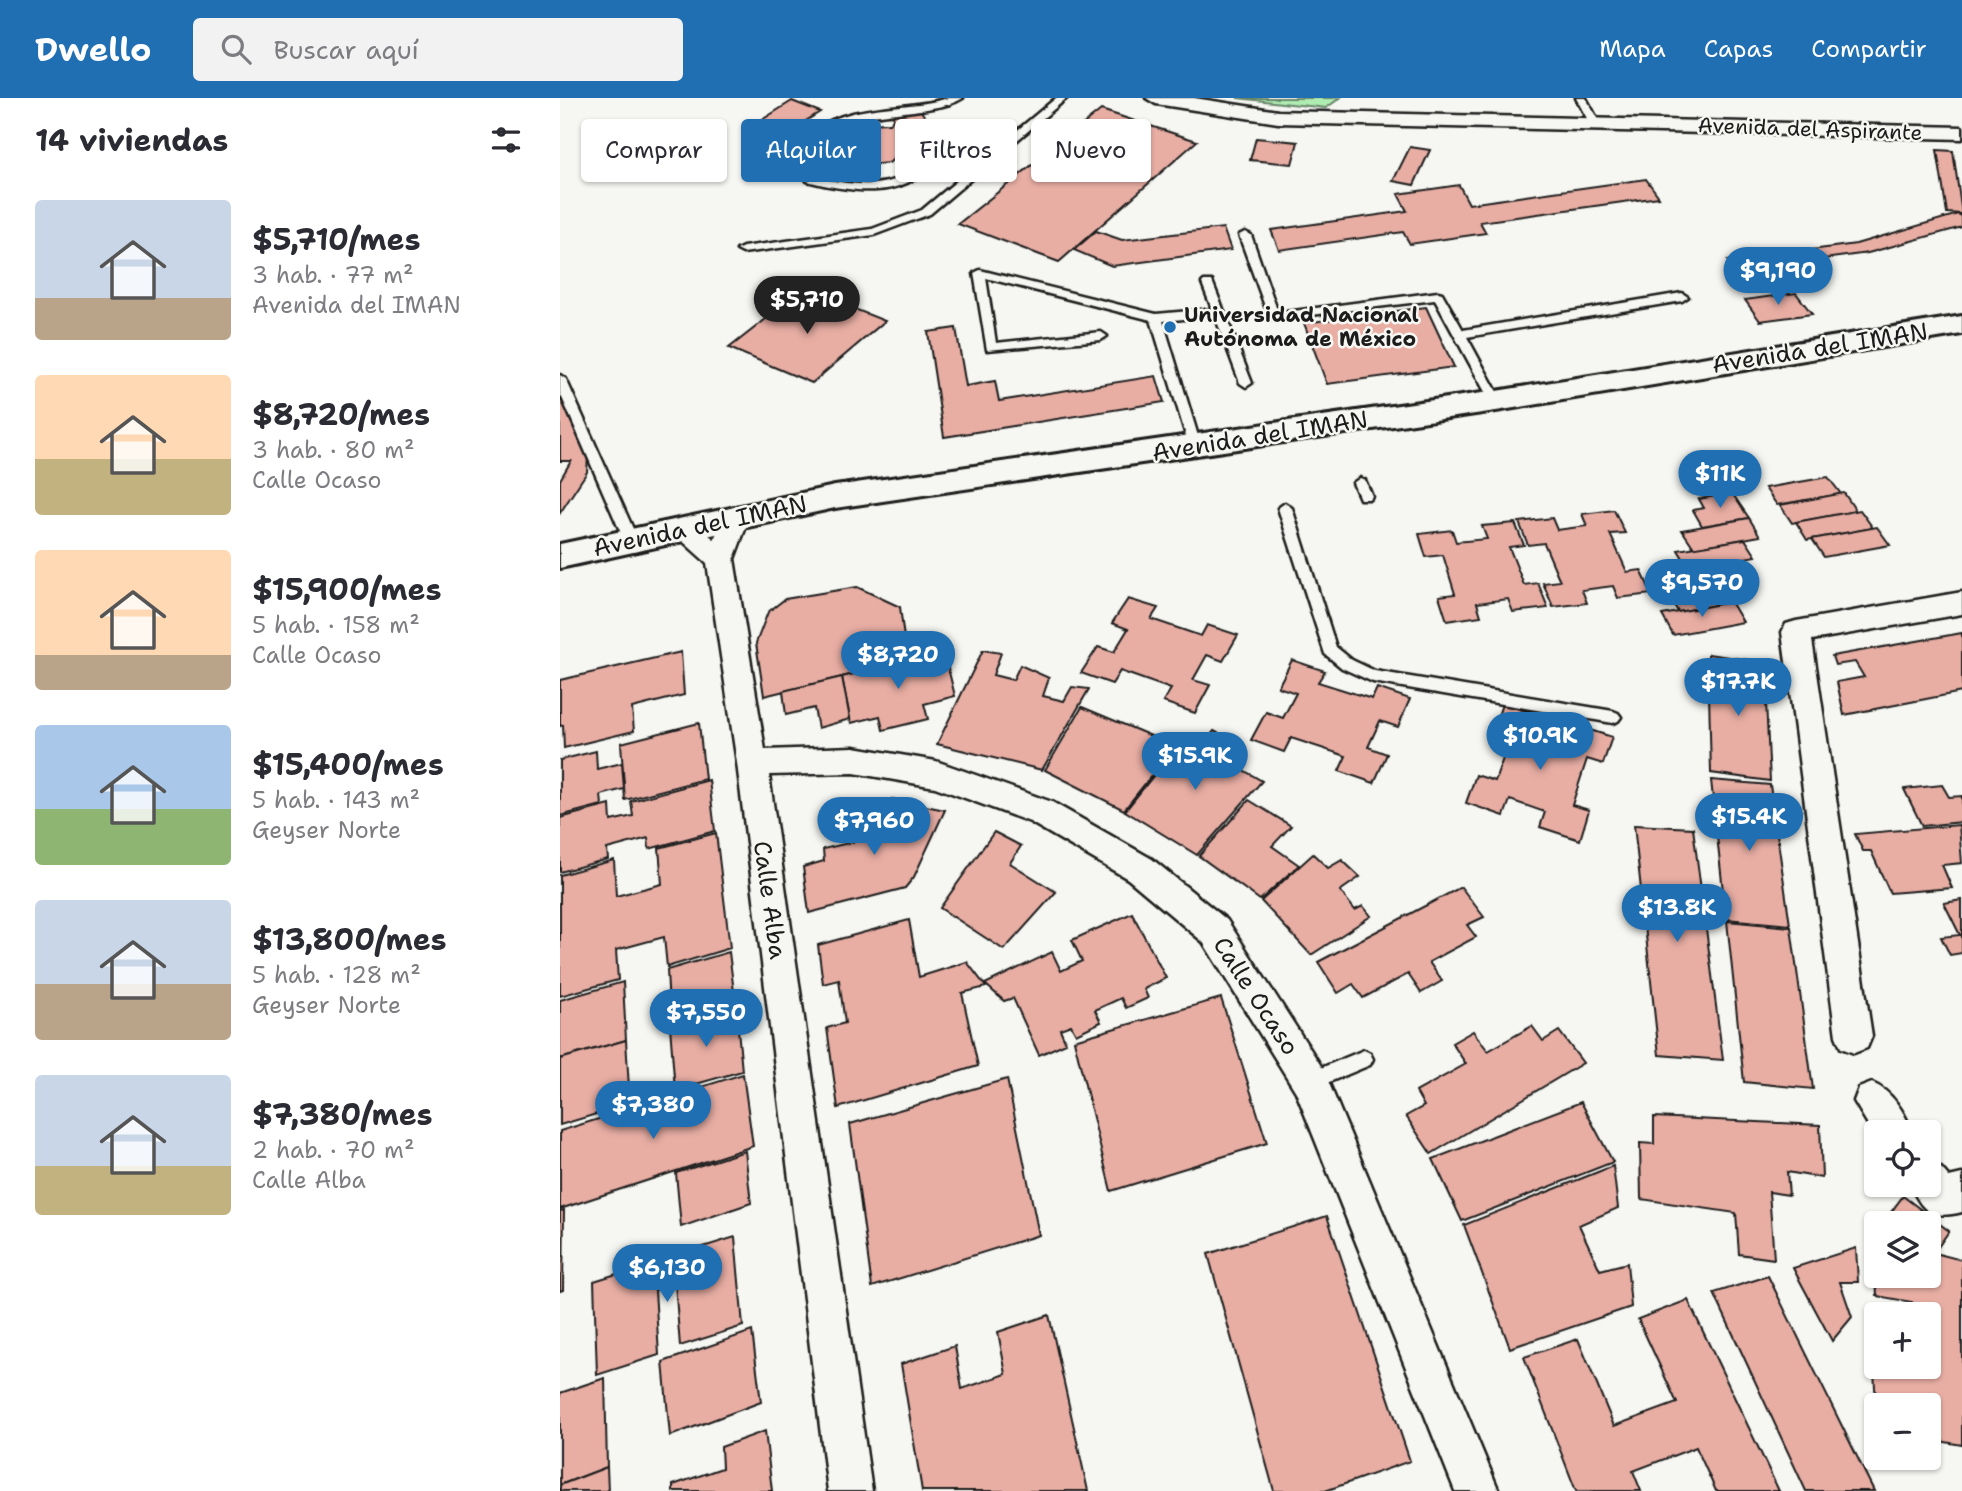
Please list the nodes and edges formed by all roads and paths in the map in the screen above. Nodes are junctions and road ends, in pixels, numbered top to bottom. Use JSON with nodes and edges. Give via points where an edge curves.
{"nodes":[{"id":1,"x":958,"y":98,"type":"edge"},
{"id":2,"x":1062,"y":98,"type":"edge"},
{"id":3,"x":1156,"y":98,"type":"edge"},
{"id":4,"x":1581,"y":98,"type":"edge"},
{"id":5,"x":1594,"y":122,"type":"junction"},
{"id":6,"x":1962,"y":134,"type":"edge"},
{"id":7,"x":896,"y":182,"type":"edge"},
{"id":8,"x":1245,"y":235,"type":"dead end"},
{"id":9,"x":743,"y":250,"type":"dead end"},
{"id":10,"x":1208,"y":283,"type":"dead end"},
{"id":11,"x":1682,"y":297,"type":"dead end"},
{"id":12,"x":1219,"y":312,"type":"junction"},
{"id":13,"x":1156,"y":318,"type":"junction"},
{"id":14,"x":1960,"y":326,"type":"edge"},
{"id":15,"x":1460,"y":334,"type":"junction"},
{"id":16,"x":1101,"y":337,"type":"dead end"},
{"id":17,"x":560,"y":379,"type":"edge"},
{"id":18,"x":1246,"y":383,"type":"dead end"},
{"id":19,"x":1496,"y":401,"type":"junction"},
{"id":20,"x":1195,"y":446,"type":"junction"},
{"id":21,"x":1286,"y":508,"type":"dead end"},
{"id":22,"x":737,"y":516,"type":"junction"},
{"id":23,"x":682,"y":528,"type":"junction"},
{"id":24,"x":631,"y":540,"type":"junction"},
{"id":25,"x":560,"y":556,"type":"edge"},
{"id":26,"x":720,"y":559,"type":"junction"},
{"id":27,"x":1962,"y":603,"type":"edge"},
{"id":28,"x":1613,"y":717,"type":"dead end"},
{"id":29,"x":752,"y":763,"type":"junction"},
{"id":30,"x":1854,"y":1036,"type":"dead end"},
{"id":31,"x":1364,"y":1059,"type":"dead end"},
{"id":32,"x":1310,"y":1080,"type":"junction"},
{"id":33,"x":1872,"y":1101,"type":"dead end"},
{"id":34,"x":1885,"y":1120,"type":"edge"},
{"id":35,"x":1962,"y":1193,"type":"edge"},
{"id":36,"x":1940,"y":1197,"type":"edge"},
{"id":37,"x":850,"y":1491,"type":"edge"},
{"id":38,"x":1477,"y":1491,"type":"edge"}],
"edges":[{"from":1,"to":7,"type":"lane","via":[[936,107],[846,119],[817,133],[799,157],[811,179],[854,188]]},
{"from":2,"to":9,"type":"lane","via":[[926,212],[874,232]]},
{"from":3,"to":5,"type":"street","name":"Avenida del Aspirante","via":[[1278,117]]},
{"from":4,"to":5,"type":"lane"},
{"from":5,"to":6,"type":"street","name":"Avenida del Aspirante"},
{"from":8,"to":15,"type":"lane","via":[[1274,317],[1438,296]]},
{"from":10,"to":12,"type":"lane"},
{"from":11,"to":15,"type":"lane"},
{"from":12,"to":13,"type":"lane"},
{"from":12,"to":18,"type":"lane"},
{"from":13,"to":16,"type":"lane","via":[[980,273],[991,347]]},
{"from":13,"to":20,"type":"lane"},
{"from":14,"to":19,"type":"main road","name":"Avenida del IMAN"},
{"from":15,"to":19,"type":"lane"},
{"from":17,"to":24,"type":"lane"},
{"from":19,"to":20,"type":"main road","name":"Avenida del IMAN"},
{"from":20,"to":22,"type":"main road","name":"Avenida del IMAN","via":[[835,497]]},
{"from":21,"to":28,"type":"lane","via":[[1330,650],[1347,664],[1373,676]]},
{"from":22,"to":23,"type":"main road","name":"Avenida del IMAN"},
{"from":22,"to":26,"type":"street"},
{"from":23,"to":24,"type":"main road","name":"Avenida del IMAN"},
{"from":23,"to":26,"type":"street"},
{"from":24,"to":25,"type":"main road","name":"Avenida del IMAN"},
{"from":26,"to":29,"type":"street","name":"Calle Alba"},
{"from":27,"to":30,"type":"street","via":[[1796,632]]},
{"from":29,"to":32,"type":"street","name":"Calle Ocaso","via":[[854,760],[936,775],[1041,812],[1140,869],[1215,931]]},
{"from":29,"to":37,"type":"street","name":"Calle Alba"},
{"from":31,"to":32,"type":"lane"},
{"from":32,"to":38,"type":"street","name":"Calle Ocaso"},
{"from":33,"to":34,"type":"street"},
{"from":35,"to":36,"type":"street"}]}
